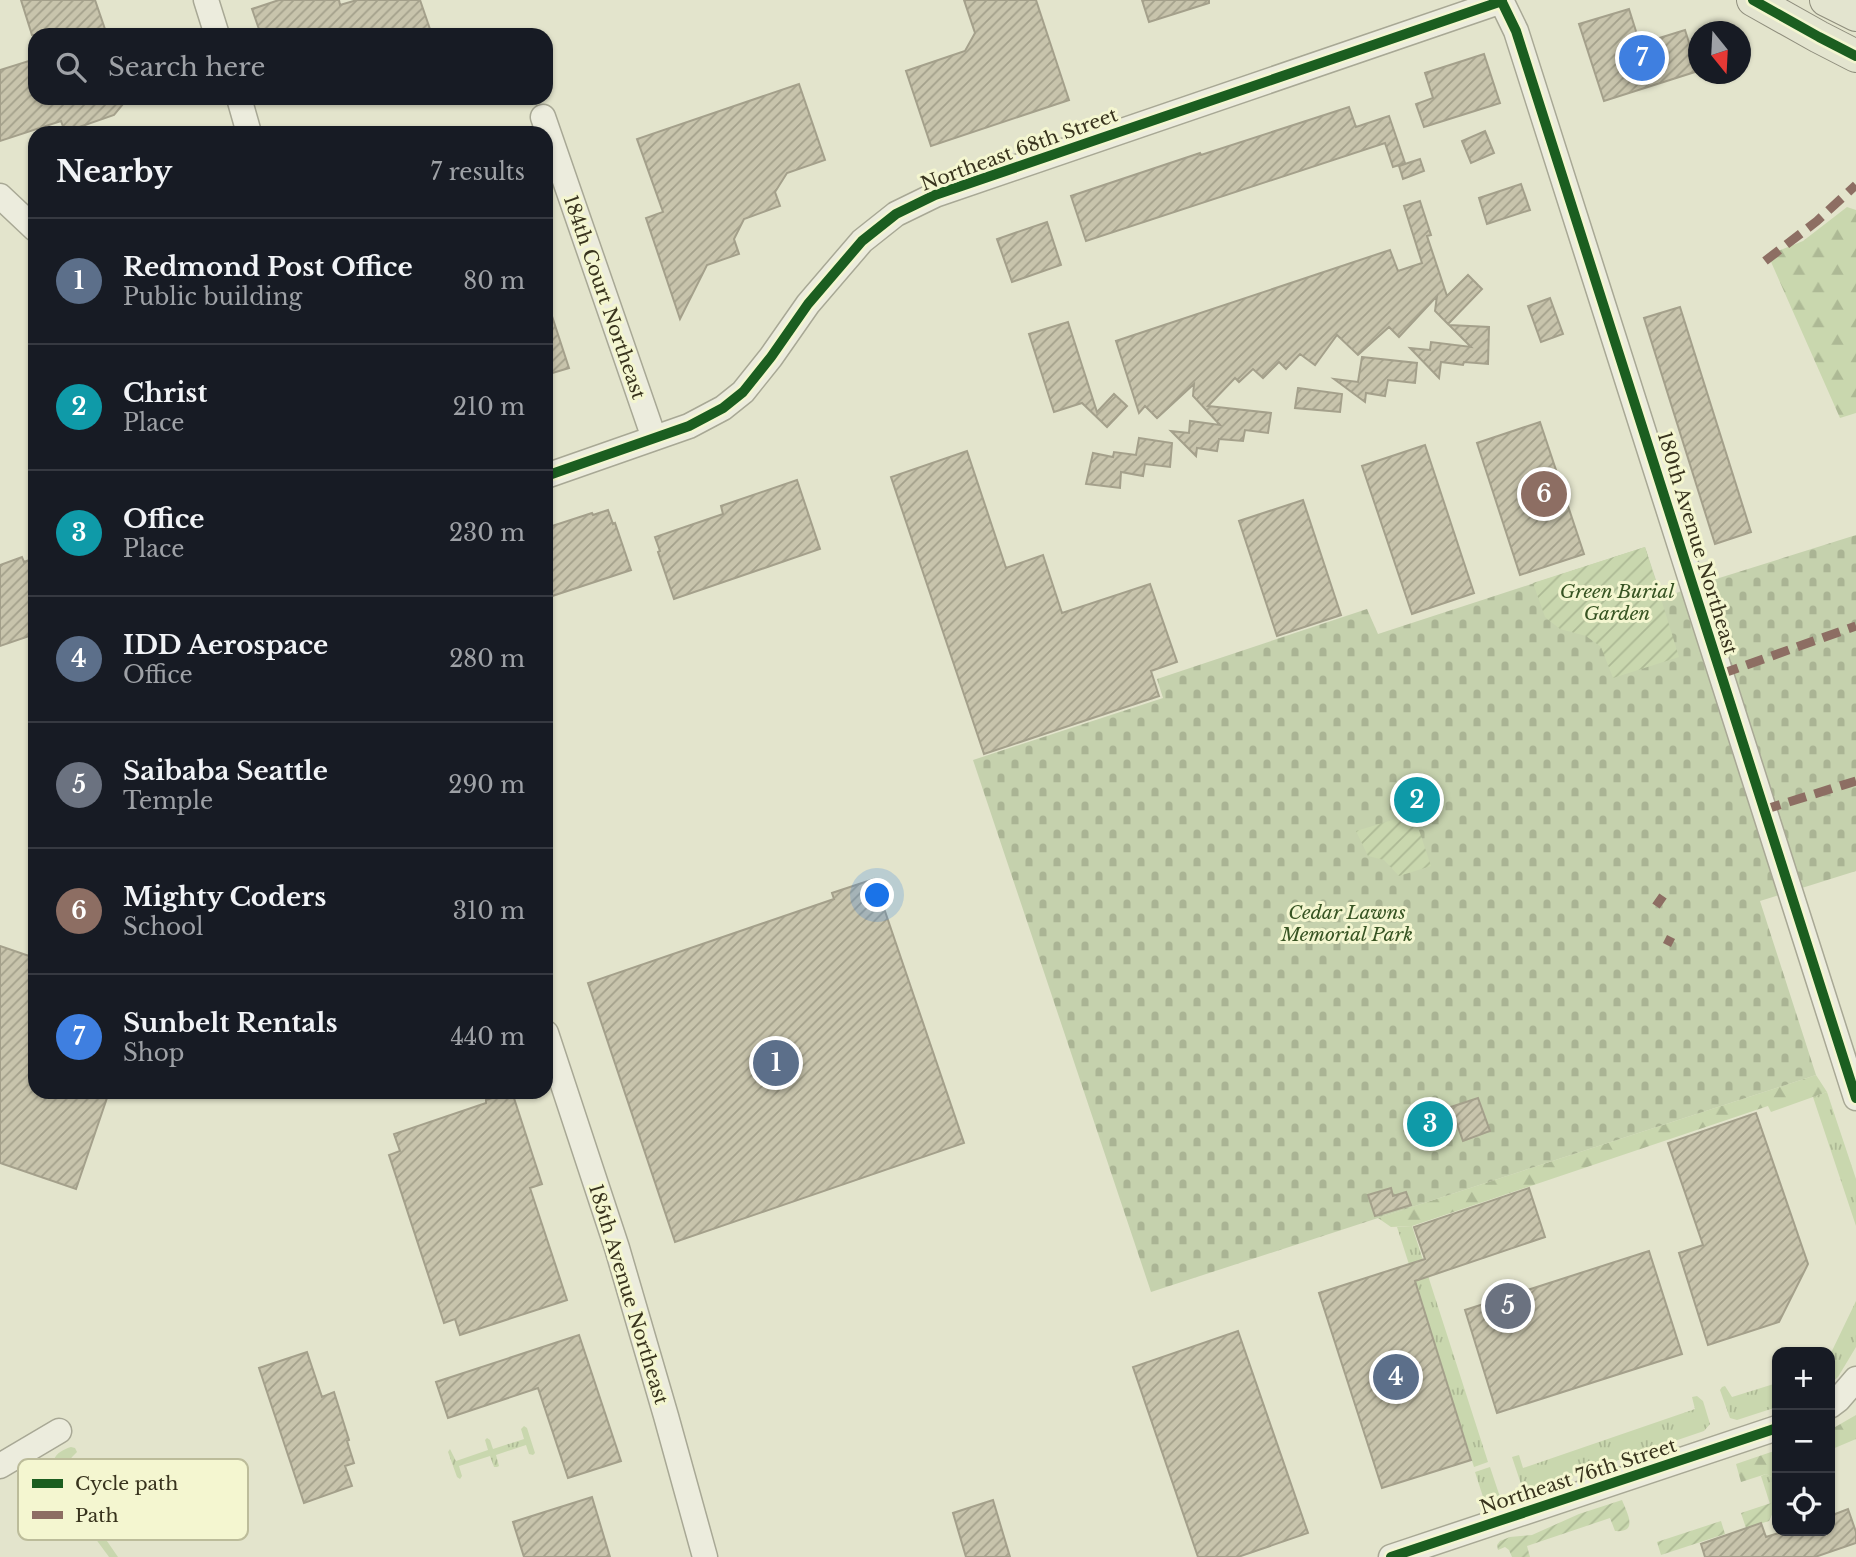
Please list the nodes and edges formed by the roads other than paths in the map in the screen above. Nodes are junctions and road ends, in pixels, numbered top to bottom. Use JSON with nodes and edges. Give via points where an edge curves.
{"nodes":[{"id":1,"x":206,"y":0,"type":"edge"},
{"id":2,"x":1502,"y":0,"type":"edge"},
{"id":3,"x":1753,"y":0,"type":"edge"},
{"id":4,"x":1826,"y":0,"type":"edge"},
{"id":5,"x":1856,"y":15,"type":"edge"},
{"id":6,"x":216,"y":28,"type":"edge"},
{"id":7,"x":1856,"y":56,"type":"edge"},
{"id":8,"x":241,"y":105,"type":"edge"},
{"id":9,"x":543,"y":117,"type":"dead end"},
{"id":10,"x":247,"y":126,"type":"edge"},
{"id":11,"x":546,"y":126,"type":"edge"},
{"id":12,"x":553,"y":146,"type":"edge"},
{"id":13,"x":0,"y":196,"type":"edge"},
{"id":14,"x":28,"y":222,"type":"edge"},
{"id":15,"x":654,"y":438,"type":"junction"},
{"id":16,"x":553,"y":474,"type":"edge"},
{"id":17,"x":553,"y":1054,"type":"edge"},
{"id":18,"x":1856,"y":1098,"type":"edge"},
{"id":19,"x":1856,"y":1379,"type":"edge"},
{"id":20,"x":1835,"y":1402,"type":"edge"},
{"id":21,"x":1772,"y":1430,"type":"edge"},
{"id":22,"x":59,"y":1431,"type":"dead end"},
{"id":23,"x":0,"y":1466,"type":"edge"},
{"id":24,"x":705,"y":1557,"type":"edge"},
{"id":25,"x":1391,"y":1557,"type":"edge"}],
"edges":[{"from":1,"to":6,"type":"street"},
{"from":2,"to":15,"type":"street","name":"Northeast 68th Street","via":[[935,195],[896,215],[862,241],[743,392],[689,426]]},
{"from":2,"to":18,"type":"street","name":"180th Avenue Northeast","via":[[1520,43]]},
{"from":3,"to":7,"type":"main road"},
{"from":4,"to":5,"type":"main road"},
{"from":8,"to":10,"type":"street"},
{"from":9,"to":11,"type":"street","name":"184th Court Northeast"},
{"from":12,"to":15,"type":"street","name":"184th Court Northeast"},
{"from":13,"to":14,"type":"street"},
{"from":15,"to":16,"type":"street","name":"Northeast 68th Street"},
{"from":17,"to":24,"type":"street","name":"185th Avenue Northeast","via":[[617,1248]]},
{"from":19,"to":20,"type":"street"},
{"from":21,"to":25,"type":"street","name":"Northeast 76th Street"},
{"from":22,"to":23,"type":"street"}]}
